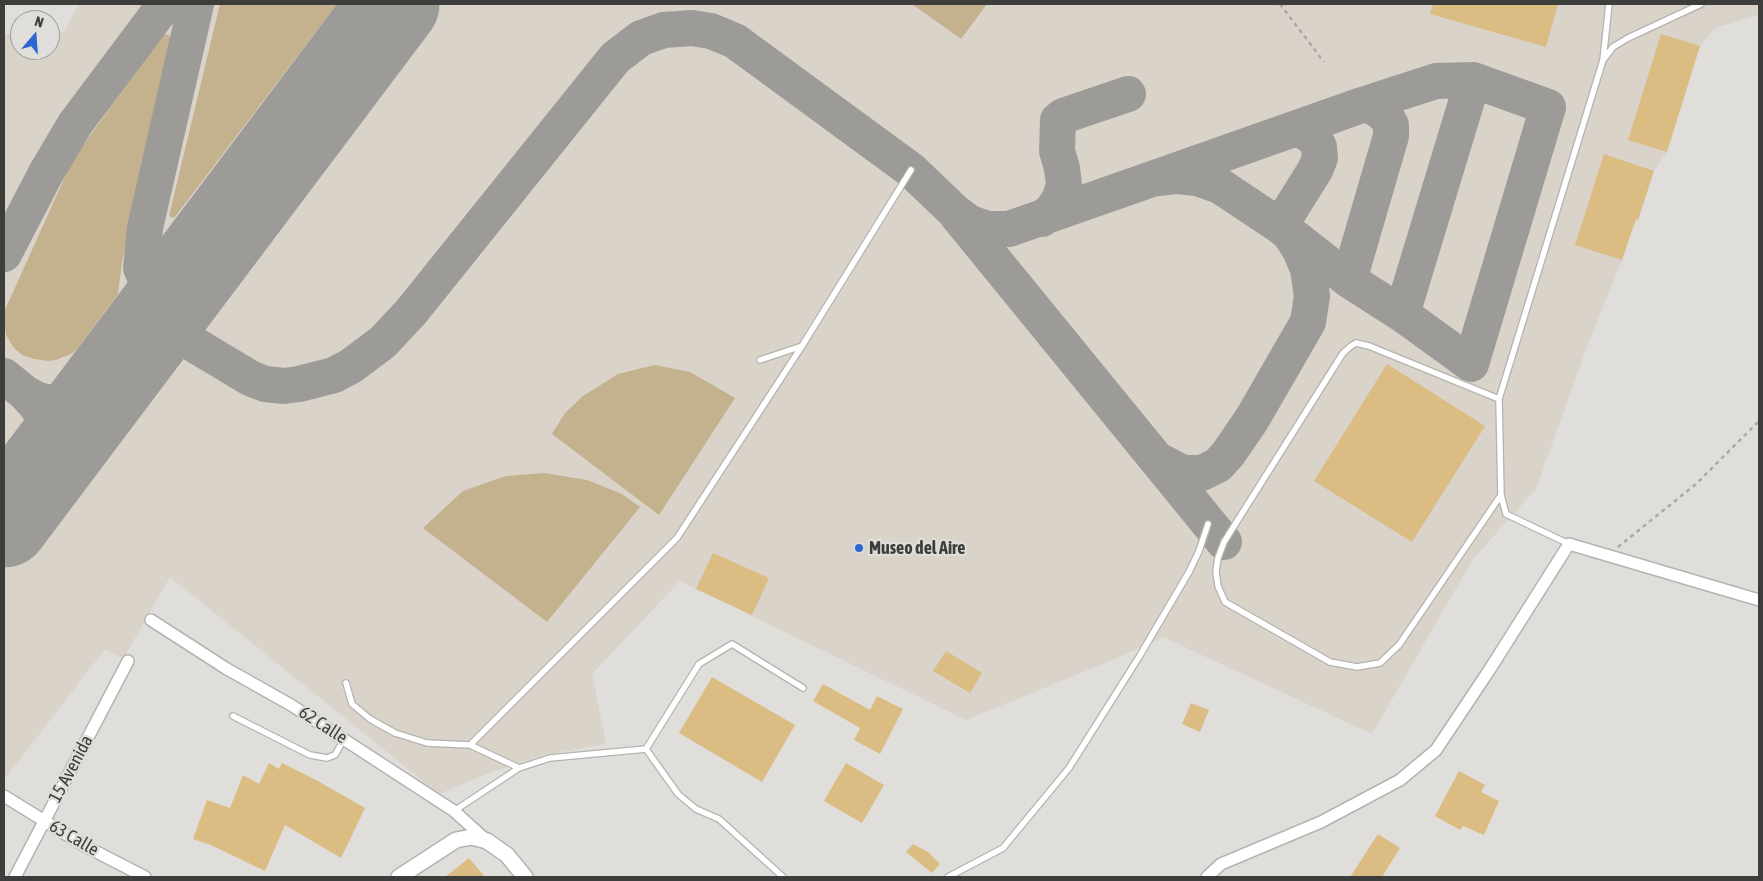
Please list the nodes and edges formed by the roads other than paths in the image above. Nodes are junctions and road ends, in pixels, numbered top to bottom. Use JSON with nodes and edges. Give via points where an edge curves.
{"nodes":[{"id":1,"x":1609,"y":4,"type":"edge"},
{"id":2,"x":1701,"y":4,"type":"edge"},
{"id":3,"x":1603,"y":60,"type":"junction"},
{"id":4,"x":911,"y":170,"type":"dead end"},
{"id":5,"x":802,"y":346,"type":"junction"},
{"id":6,"x":760,"y":360,"type":"dead end"},
{"id":7,"x":1499,"y":399,"type":"junction"},
{"id":8,"x":1501,"y":495,"type":"junction"},
{"id":9,"x":1208,"y":524,"type":"dead end"},
{"id":10,"x":1569,"y":544,"type":"junction"},
{"id":11,"x":1759,"y":600,"type":"edge"},
{"id":12,"x":151,"y":620,"type":"dead end"},
{"id":13,"x":128,"y":661,"type":"dead end"},
{"id":14,"x":346,"y":683,"type":"dead end"},
{"id":15,"x":803,"y":688,"type":"dead end"},
{"id":16,"x":233,"y":716,"type":"dead end"},
{"id":17,"x":344,"y":740,"type":"junction"},
{"id":18,"x":470,"y":745,"type":"junction"},
{"id":19,"x":646,"y":749,"type":"junction"},
{"id":20,"x":519,"y":768,"type":"junction"},
{"id":21,"x":4,"y":796,"type":"edge"},
{"id":22,"x":454,"y":811,"type":"junction"},
{"id":23,"x":44,"y":821,"type":"junction"},
{"id":24,"x":487,"y":841,"type":"junction"},
{"id":25,"x":15,"y":877,"type":"edge"},
{"id":26,"x":145,"y":877,"type":"edge"},
{"id":27,"x":399,"y":877,"type":"edge"},
{"id":28,"x":525,"y":877,"type":"edge"},
{"id":29,"x":783,"y":877,"type":"edge"},
{"id":30,"x":948,"y":877,"type":"edge"},
{"id":31,"x":1207,"y":877,"type":"edge"}],
"edges":[{"from":1,"to":3,"type":"lane"},
{"from":2,"to":3,"type":"lane","via":[[1628,38],[1613,47]]},
{"from":3,"to":7,"type":"lane"},
{"from":4,"to":5,"type":"lane"},
{"from":5,"to":6,"type":"lane"},
{"from":5,"to":18,"type":"lane","via":[[677,538]]},
{"from":7,"to":8,"type":"lane"},
{"from":7,"to":8,"type":"lane","via":[[1369,346],[1351,346],[1343,353],[1224,542],[1216,571],[1218,586],[1225,602],[1330,662],[1357,667],[1380,662],[1399,645]]},
{"from":8,"to":10,"type":"lane","via":[[1506,514]]},
{"from":9,"to":30,"type":"lane","via":[[1184,580],[1069,768],[1003,848]]},
{"from":10,"to":11,"type":"street"},
{"from":10,"to":31,"type":"street","via":[[1436,750],[1400,780],[1321,822],[1221,864]]},
{"from":12,"to":17,"type":"street","name":"62 Calle"},
{"from":13,"to":23,"type":"street","name":"15 Avenida"},
{"from":14,"to":18,"type":"lane","via":[[352,704],[395,733],[427,743]]},
{"from":15,"to":19,"type":"lane","via":[[732,644],[700,664]]},
{"from":16,"to":17,"type":"lane","via":[[310,755],[327,758],[335,754]]},
{"from":17,"to":22,"type":"street","name":"62 Calle"},
{"from":18,"to":20,"type":"lane"},
{"from":19,"to":20,"type":"lane","via":[[550,758]]},
{"from":19,"to":29,"type":"lane","via":[[678,794],[696,809],[719,819]]},
{"from":20,"to":22,"type":"lane"},
{"from":21,"to":23,"type":"street","name":"63 Calle"},
{"from":22,"to":24,"type":"street","name":"62 Calle"},
{"from":23,"to":25,"type":"street","name":"15 Avenida"},
{"from":23,"to":26,"type":"street","name":"63 Calle"},
{"from":24,"to":27,"type":"main road","via":[[472,838],[456,840]]},
{"from":24,"to":28,"type":"main road","via":[[507,855]]}]}
